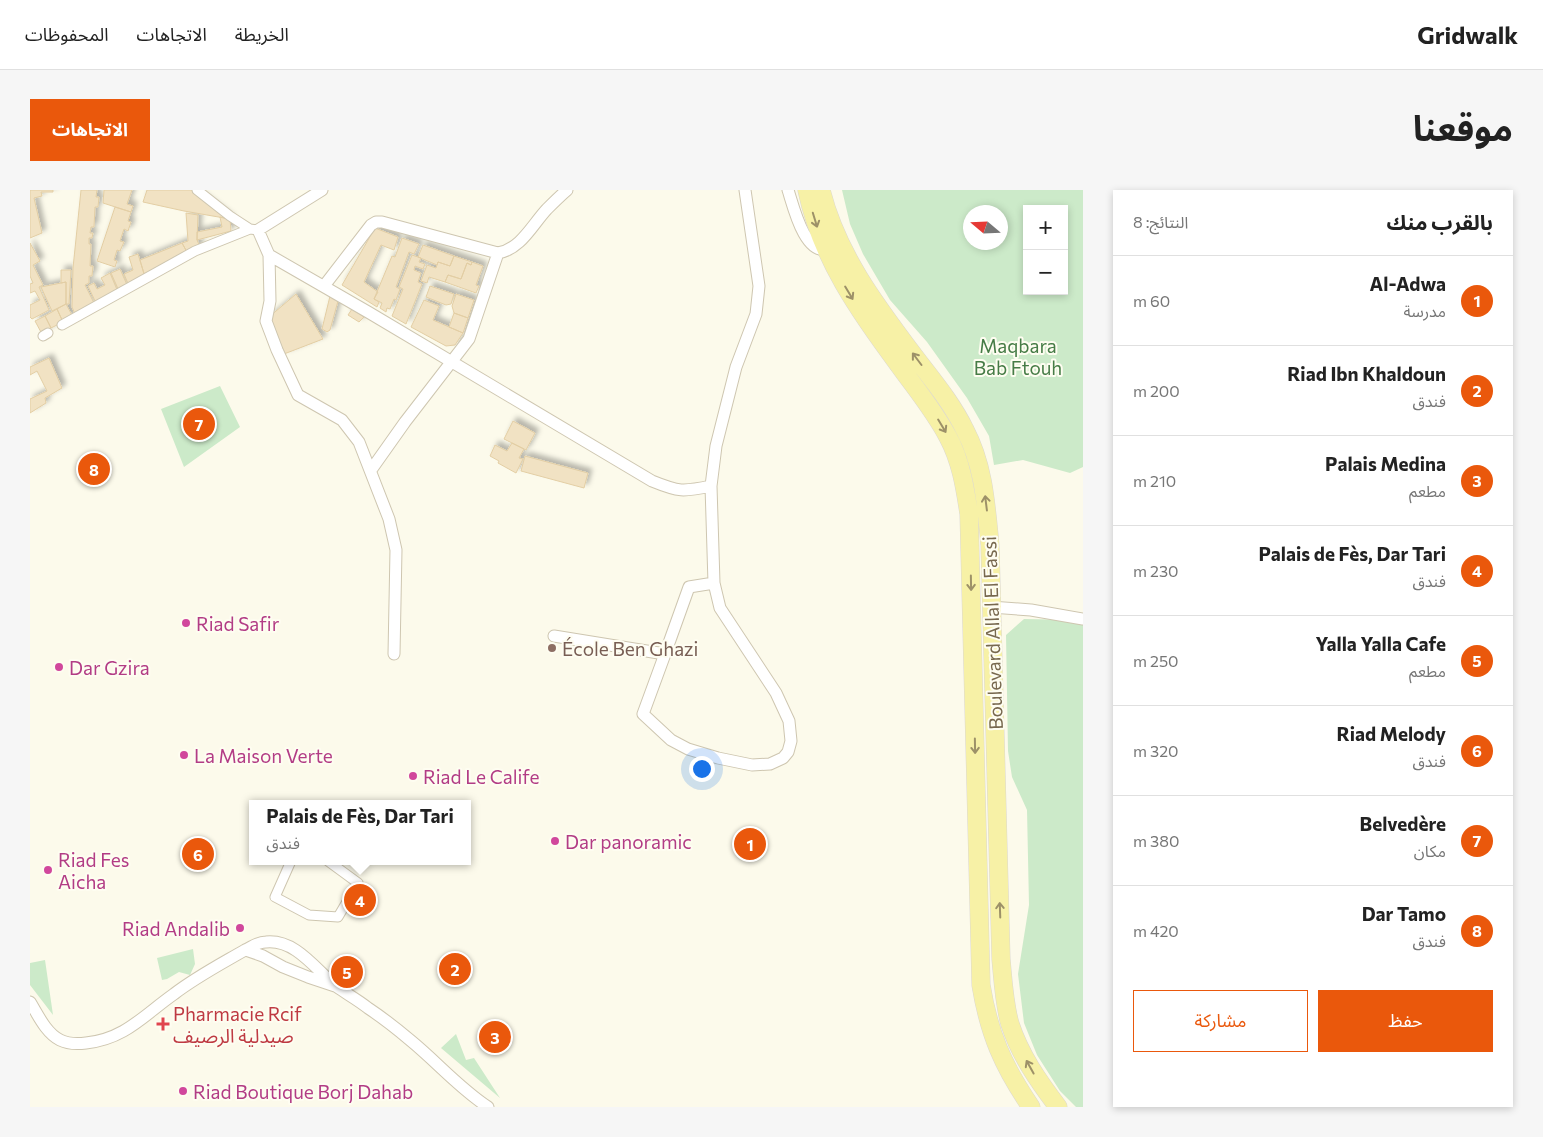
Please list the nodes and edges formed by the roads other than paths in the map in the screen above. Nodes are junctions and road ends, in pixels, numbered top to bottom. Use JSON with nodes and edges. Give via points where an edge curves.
{"nodes":[{"id":1,"x":197,"y":190,"type":"edge"},
{"id":2,"x":322,"y":190,"type":"edge"},
{"id":3,"x":567,"y":190,"type":"edge"},
{"id":4,"x":745,"y":190,"type":"edge"},
{"id":5,"x":788,"y":190,"type":"edge"},
{"id":6,"x":807,"y":190,"type":"edge"},
{"id":7,"x":821,"y":190,"type":"edge"},
{"id":8,"x":254,"y":230,"type":"junction"},
{"id":9,"x":833,"y":246,"type":"junction"},
{"id":10,"x":268,"y":254,"type":"junction"},
{"id":11,"x":498,"y":254,"type":"junction"},
{"id":12,"x":324,"y":286,"type":"junction"},
{"id":13,"x":62,"y":325,"type":"dead end"},
{"id":14,"x":451,"y":361,"type":"junction"},
{"id":15,"x":371,"y":470,"type":"junction"},
{"id":16,"x":711,"y":486,"type":"junction"},
{"id":17,"x":714,"y":583,"type":"junction"},
{"id":18,"x":991,"y":607,"type":"junction"},
{"id":19,"x":1083,"y":619,"type":"edge"},
{"id":20,"x":554,"y":636,"type":"dead end"},
{"id":21,"x":394,"y":654,"type":"dead end"},
{"id":22,"x":664,"y":654,"type":"junction"},
{"id":23,"x":289,"y":865,"type":"edge"},
{"id":24,"x":333,"y":865,"type":"edge"},
{"id":25,"x":291,"y":949,"type":"junction"},
{"id":26,"x":246,"y":950,"type":"junction"},
{"id":27,"x":283,"y":966,"type":"junction"},
{"id":28,"x":336,"y":986,"type":"junction"},
{"id":29,"x":30,"y":1002,"type":"edge"},
{"id":30,"x":488,"y":1107,"type":"edge"},
{"id":31,"x":1031,"y":1107,"type":"edge"},
{"id":32,"x":1058,"y":1107,"type":"edge"}],
"edges":[{"from":1,"to":8,"type":"street"},
{"from":2,"to":8,"type":"street"},
{"from":3,"to":11,"type":"street","via":[[514,247]]},
{"from":4,"to":16,"type":"street","via":[[759,286],[756,314],[736,367],[716,446]]},
{"from":5,"to":9,"type":"street","via":[[804,234],[813,245]]},
{"from":6,"to":9,"type":"main road","name":"Boulevard Allal El Fassi","one_way":true,"via":[[817,226]]},
{"from":7,"to":9,"type":"main road","name":"Boulevard Allal El Fassi","via":[[831,223]]},
{"from":8,"to":10,"type":"street"},
{"from":8,"to":13,"type":"street","via":[[195,251]]},
{"from":18,"to":9,"type":"main road","name":"Boulevard Allal El Fassi","one_way":true,"via":[[990,545],[983,481],[966,431],[952,407]]},
{"from":9,"to":31,"type":"main road","name":"Boulevard Allal El Fassi","one_way":true,"via":[[842,282],[949,438],[965,488],[969,514],[981,985],[991,1032],[1006,1068]]},
{"from":10,"to":12,"type":"street"},
{"from":10,"to":15,"type":"street","via":[[270,301],[266,321],[276,350],[298,395],[342,420],[359,442]]},
{"from":11,"to":12,"type":"street","via":[[376,222]]},
{"from":11,"to":14,"type":"street","via":[[469,339]]},
{"from":12,"to":14,"type":"street"},
{"from":14,"to":15,"type":"street"},
{"from":14,"to":16,"type":"street","via":[[652,481],[687,491]]},
{"from":15,"to":21,"type":"street","via":[[389,519],[396,550]]},
{"from":16,"to":17,"type":"street"},
{"from":17,"to":22,"type":"street","via":[[689,587]]},
{"from":17,"to":22,"type":"street","via":[[720,608],[776,693],[789,721],[791,741],[788,752],[770,764],[752,765],[718,758],[671,740],[643,714]]},
{"from":18,"to":19,"type":"street"},
{"from":32,"to":18,"type":"main road","name":"Boulevard Allal El Fassi","one_way":true,"via":[[1024,1056],[1010,1023],[1006,1002],[1001,959]]},
{"from":20,"to":22,"type":"street"},
{"from":23,"to":24,"type":"street","via":[[275,897],[309,914],[338,916],[358,883]]},
{"from":25,"to":26,"type":"street","via":[[279,943],[265,942]]},
{"from":25,"to":27,"type":"street","via":[[297,960],[295,964]]},
{"from":25,"to":27,"type":"street","via":[[282,947],[276,953],[277,961]]},
{"from":25,"to":28,"type":"street","via":[[316,966]]},
{"from":26,"to":27,"type":"street"},
{"from":26,"to":29,"type":"street","via":[[218,964],[126,1030],[100,1042],[68,1043],[58,1039],[44,1025]]},
{"from":27,"to":28,"type":"street"},
{"from":28,"to":30,"type":"street","via":[[412,1041],[448,1076]]}]}
